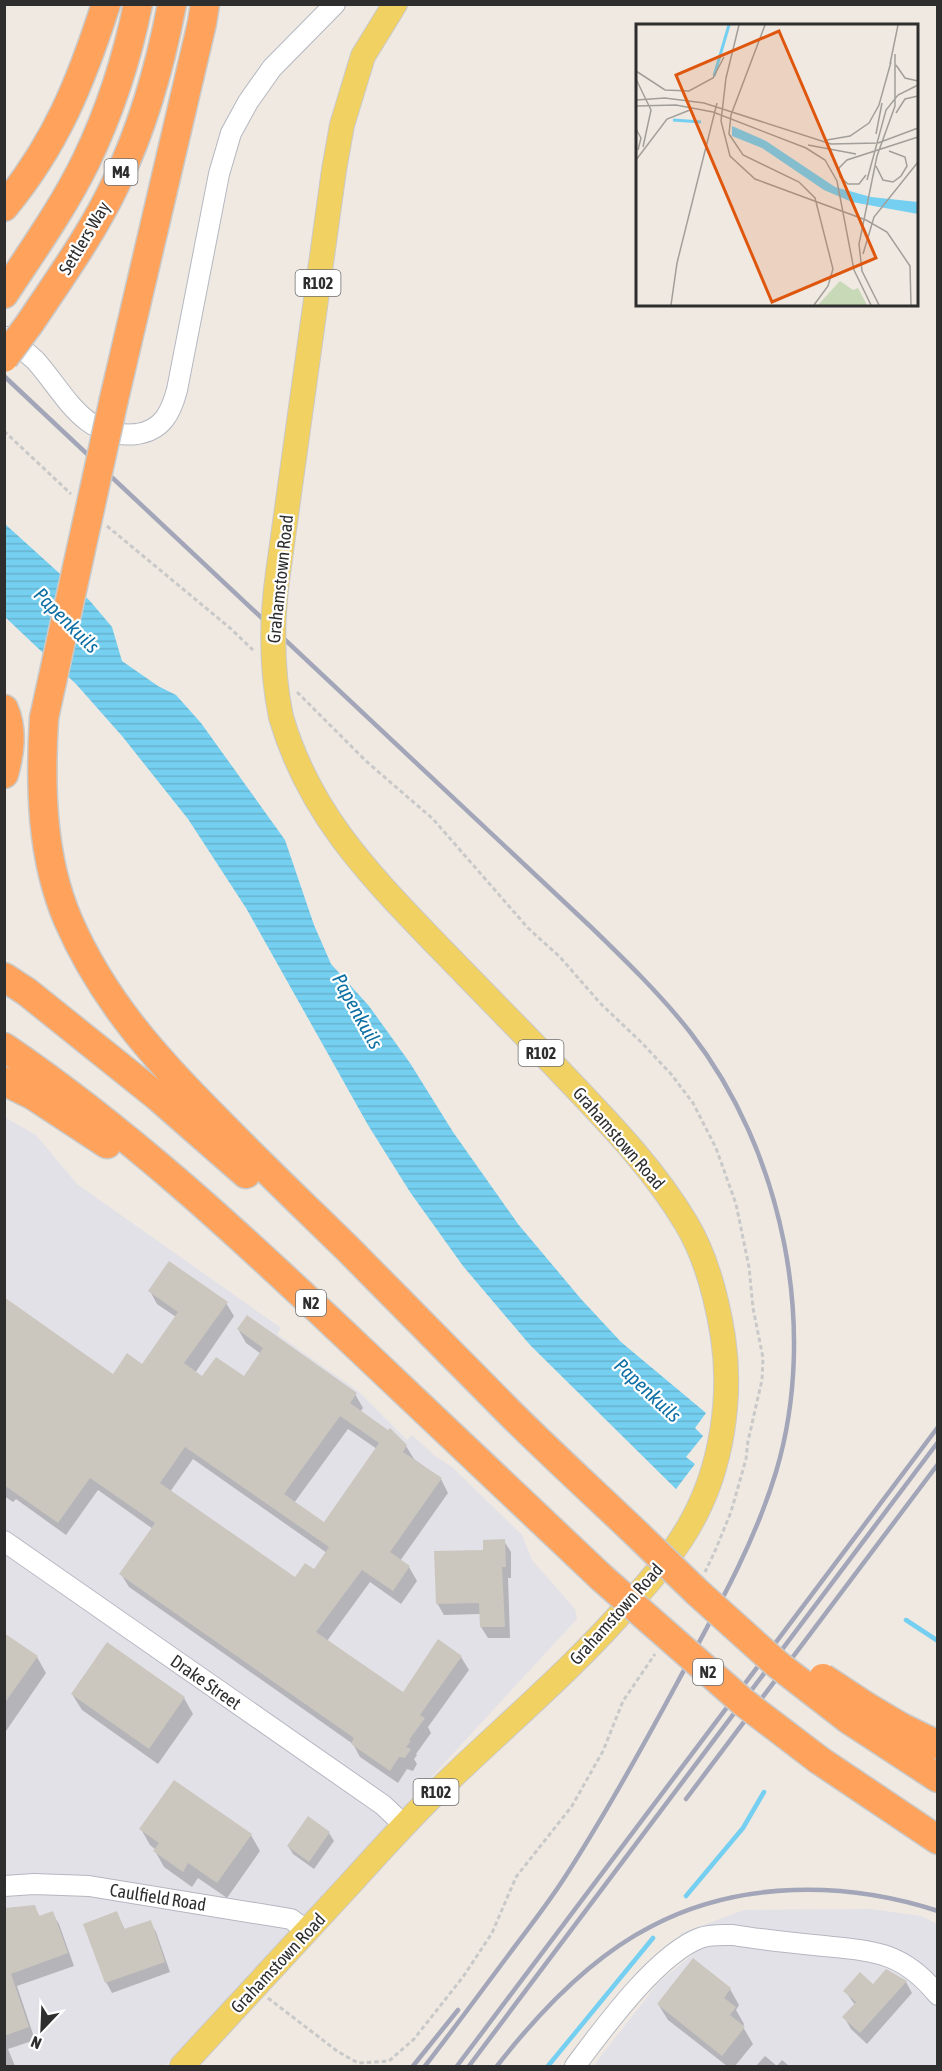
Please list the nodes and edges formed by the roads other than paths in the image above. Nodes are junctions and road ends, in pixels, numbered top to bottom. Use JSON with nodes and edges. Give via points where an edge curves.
{"nodes":[{"id":1,"x":106,"y":4,"type":"edge"},
{"id":2,"x":138,"y":4,"type":"edge"},
{"id":3,"x":172,"y":4,"type":"edge"},
{"id":4,"x":205,"y":4,"type":"edge"},
{"id":5,"x":334,"y":4,"type":"edge"},
{"id":6,"x":395,"y":4,"type":"edge"},
{"id":7,"x":4,"y":207,"type":"edge"},
{"id":8,"x":4,"y":294,"type":"edge"},
{"id":9,"x":17,"y":329,"type":"edge"},
{"id":10,"x":4,"y":358,"type":"edge"},
{"id":11,"x":4,"y":709,"type":"edge"},
{"id":12,"x":4,"y":774,"type":"edge"},
{"id":13,"x":4,"y":977,"type":"edge"},
{"id":14,"x":4,"y":990,"type":"edge"},
{"id":15,"x":89,"y":1043,"type":"junction"},
{"id":16,"x":4,"y":1047,"type":"edge"},
{"id":17,"x":4,"y":1081,"type":"edge"},
{"id":18,"x":293,"y":1286,"type":"junction"},
{"id":19,"x":510,"y":1413,"type":"junction"},
{"id":20,"x":4,"y":1541,"type":"edge"},
{"id":21,"x":856,"y":1712,"type":"junction"},
{"id":22,"x":938,"y":1745,"type":"edge"},
{"id":23,"x":938,"y":1778,"type":"edge"},
{"id":24,"x":405,"y":1825,"type":"junction"},
{"id":25,"x":938,"y":1839,"type":"edge"},
{"id":26,"x":4,"y":1886,"type":"edge"},
{"id":27,"x":307,"y":1930,"type":"junction"},
{"id":28,"x":938,"y":1995,"type":"edge"},
{"id":29,"x":182,"y":2067,"type":"edge"},
{"id":30,"x":574,"y":2067,"type":"edge"}],
"edges":[{"from":1,"to":7,"type":"highway","via":[[64,117]]},
{"from":2,"to":8,"type":"highway","name":"Settlers Way","number":"M4","via":[[129,49],[86,162],[51,225]]},
{"from":3,"to":9,"type":"highway","name":"Settlers Way","number":"M4","via":[[162,58],[142,122],[116,184],[80,247]]},
{"from":4,"to":19,"type":"highway","bridge":true,"via":[[44,718],[41,786],[55,880],[68,919],[111,998],[137,1035],[178,1081]]},
{"from":5,"to":9,"type":"lane","via":[[272,68],[231,134],[219,174],[177,390],[162,424],[128,434],[90,424],[36,362]]},
{"from":6,"to":24,"type":"main road","name":"Grahamstown Road","number":"R102","bridge":true,"via":[[363,57],[342,125],[272,630],[272,664],[281,717],[304,779],[339,836],[380,885],[591,1105],[663,1187],[690,1228],[704,1263],[719,1311],[726,1377],[723,1422],[709,1481],[692,1521],[611,1625]]},
{"from":9,"to":10,"type":"highway","name":"Settlers Way","number":"M4","bridge":true},
{"from":11,"to":12,"type":"highway","via":[[10,739]]},
{"from":13,"to":15,"type":"highway"},
{"from":14,"to":15,"type":"highway"},
{"from":15,"to":19,"type":"highway","via":[[229,1159]]},
{"from":16,"to":18,"type":"highway","number":"N2","via":[[139,1147]]},
{"from":17,"to":18,"type":"highway","via":[[93,1134]]},
{"from":18,"to":25,"type":"highway","number":"N2","bridge":true,"via":[[602,1578],[743,1702],[819,1760]]},
{"from":19,"to":21,"type":"highway","bridge":true,"via":[[777,1664]]},
{"from":20,"to":24,"type":"lane","name":"Drake Street","via":[[383,1805]]},
{"from":21,"to":22,"type":"highway"},
{"from":21,"to":23,"type":"highway"},
{"from":24,"to":27,"type":"main road","name":"Grahamstown Road","number":"R102"},
{"from":26,"to":27,"type":"lane","name":"Caulfield Road","via":[[89,1886],[294,1919]]},
{"from":27,"to":29,"type":"main road","name":"Grahamstown Road","number":"R102"},
{"from":28,"to":30,"type":"lane","via":[[915,1971],[878,1952],[717,1935],[702,1938],[675,1953],[616,2012]]}]}
